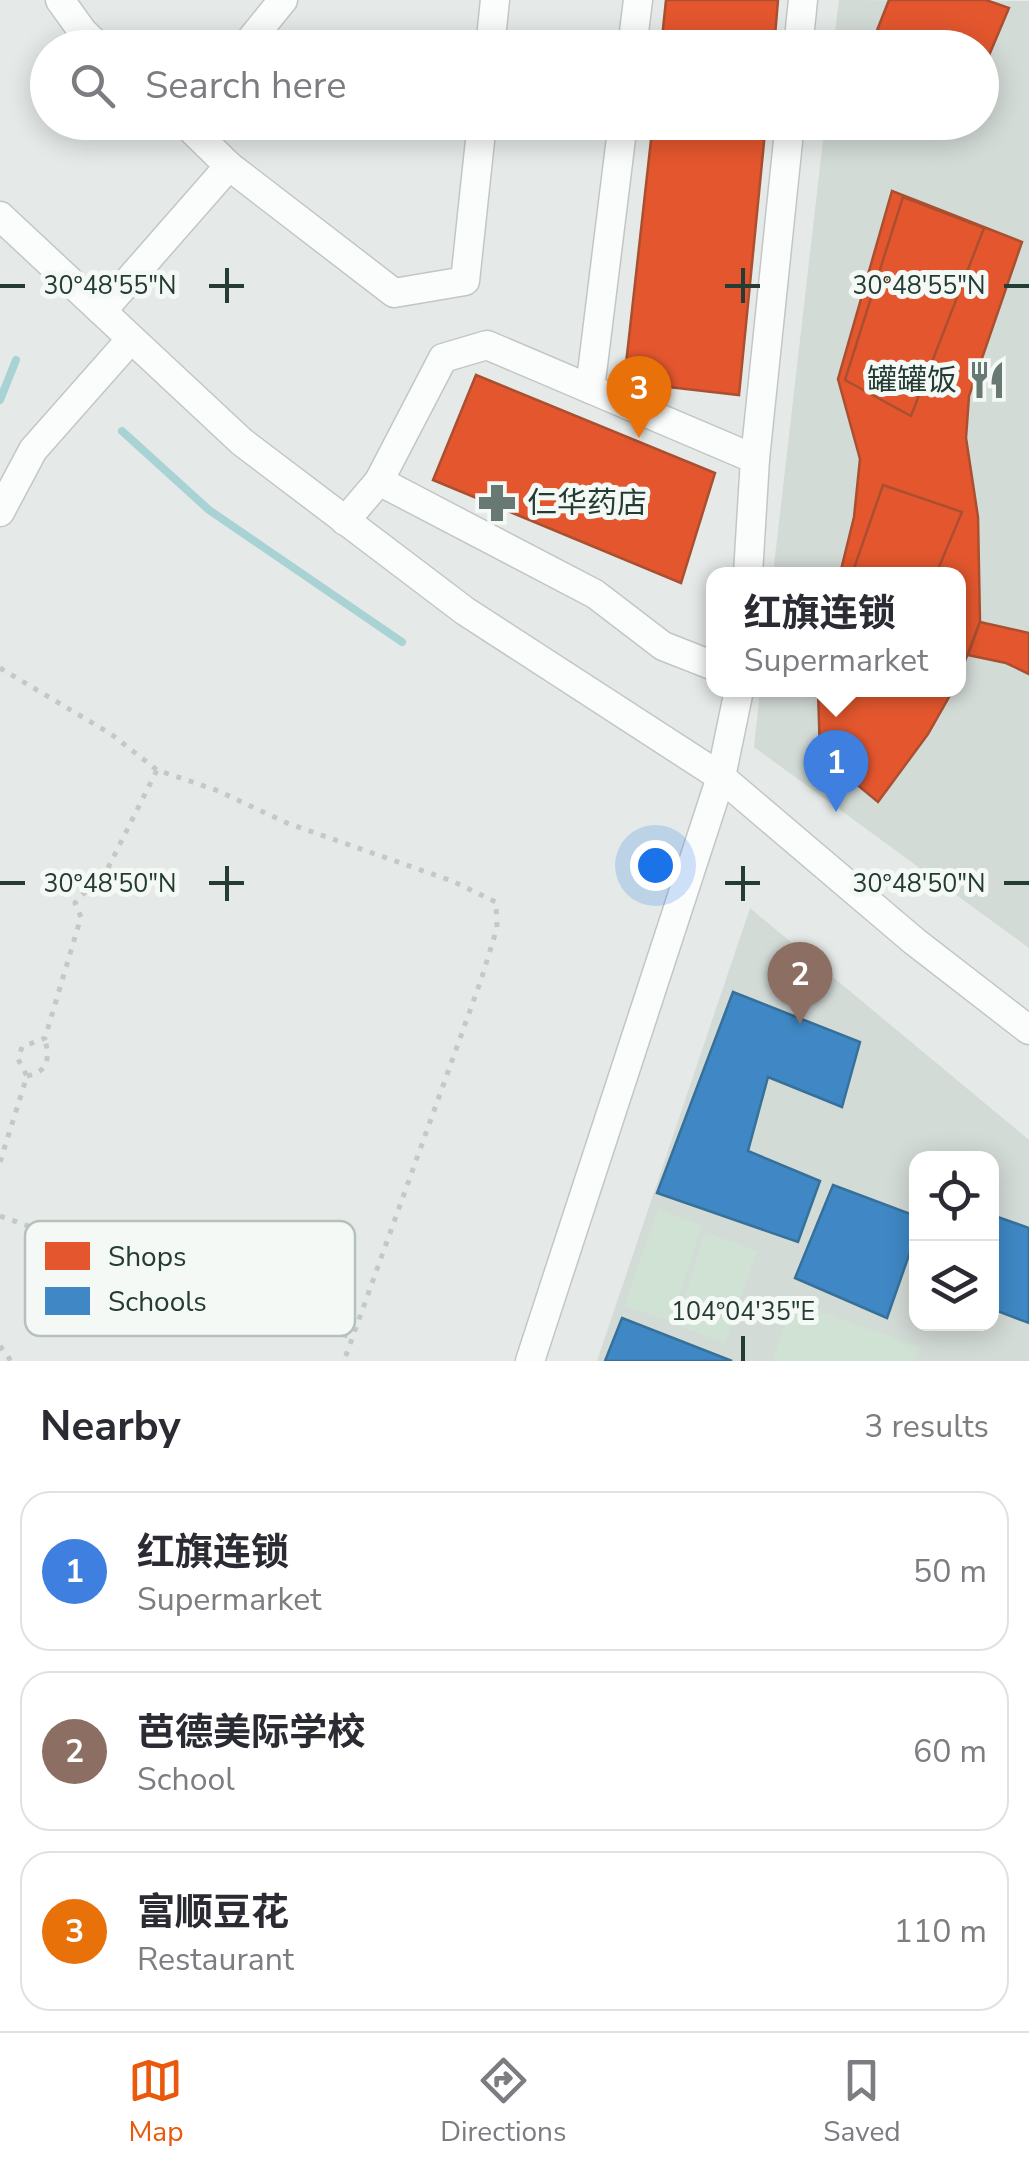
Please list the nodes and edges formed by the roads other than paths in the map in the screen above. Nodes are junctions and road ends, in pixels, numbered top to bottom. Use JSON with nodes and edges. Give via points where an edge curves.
{"nodes":[{"id":1,"x":60,"y":0,"type":"edge"},
{"id":2,"x":283,"y":0,"type":"edge"},
{"id":3,"x":495,"y":0,"type":"edge"},
{"id":4,"x":638,"y":0,"type":"edge"},
{"id":5,"x":803,"y":0,"type":"edge"},
{"id":6,"x":82,"y":30,"type":"edge"},
{"id":7,"x":259,"y":30,"type":"edge"},
{"id":8,"x":492,"y":30,"type":"edge"},
{"id":9,"x":634,"y":30,"type":"edge"},
{"id":10,"x":800,"y":30,"type":"edge"},
{"id":11,"x":202,"y":140,"type":"edge"},
{"id":12,"x":480,"y":140,"type":"edge"},
{"id":13,"x":621,"y":140,"type":"edge"},
{"id":14,"x":788,"y":140,"type":"edge"},
{"id":15,"x":229,"y":166,"type":"junction"},
{"id":16,"x":0,"y":216,"type":"edge"},
{"id":17,"x":102,"y":311,"type":"junction"},
{"id":18,"x":131,"y":338,"type":"junction"},
{"id":19,"x":590,"y":389,"type":"junction"},
{"id":20,"x":755,"y":459,"type":"junction"},
{"id":21,"x":379,"y":482,"type":"junction"},
{"id":22,"x":0,"y":512,"type":"edge"},
{"id":23,"x":346,"y":520,"type":"junction"},
{"id":24,"x":748,"y":567,"type":"edge"},
{"id":25,"x":706,"y":663,"type":"edge"},
{"id":26,"x":738,"y":697,"type":"edge"},
{"id":27,"x":721,"y":777,"type":"junction"},
{"id":28,"x":1029,"y":1030,"type":"edge"},
{"id":29,"x":530,"y":1361,"type":"edge"}],
"edges":[{"from":1,"to":6,"type":"street"},
{"from":2,"to":7,"type":"street"},
{"from":3,"to":8,"type":"street"},
{"from":4,"to":9,"type":"street"},
{"from":5,"to":10,"type":"street"},
{"from":11,"to":15,"type":"street"},
{"from":12,"to":15,"type":"street","via":[[465,281],[394,294]]},
{"from":13,"to":19,"type":"street"},
{"from":14,"to":20,"type":"street"},
{"from":15,"to":17,"type":"street"},
{"from":16,"to":17,"type":"street"},
{"from":17,"to":18,"type":"street"},
{"from":18,"to":22,"type":"street","via":[[33,450]]},
{"from":18,"to":23,"type":"street","via":[[242,442]]},
{"from":19,"to":20,"type":"street"},
{"from":19,"to":21,"type":"street","via":[[487,345],[443,358]]},
{"from":20,"to":24,"type":"street"},
{"from":21,"to":23,"type":"street"},
{"from":21,"to":25,"type":"street","via":[[595,594],[663,646]]},
{"from":23,"to":27,"type":"street","via":[[465,611]]},
{"from":26,"to":27,"type":"street"},
{"from":27,"to":28,"type":"street"},
{"from":27,"to":29,"type":"street"}]}
